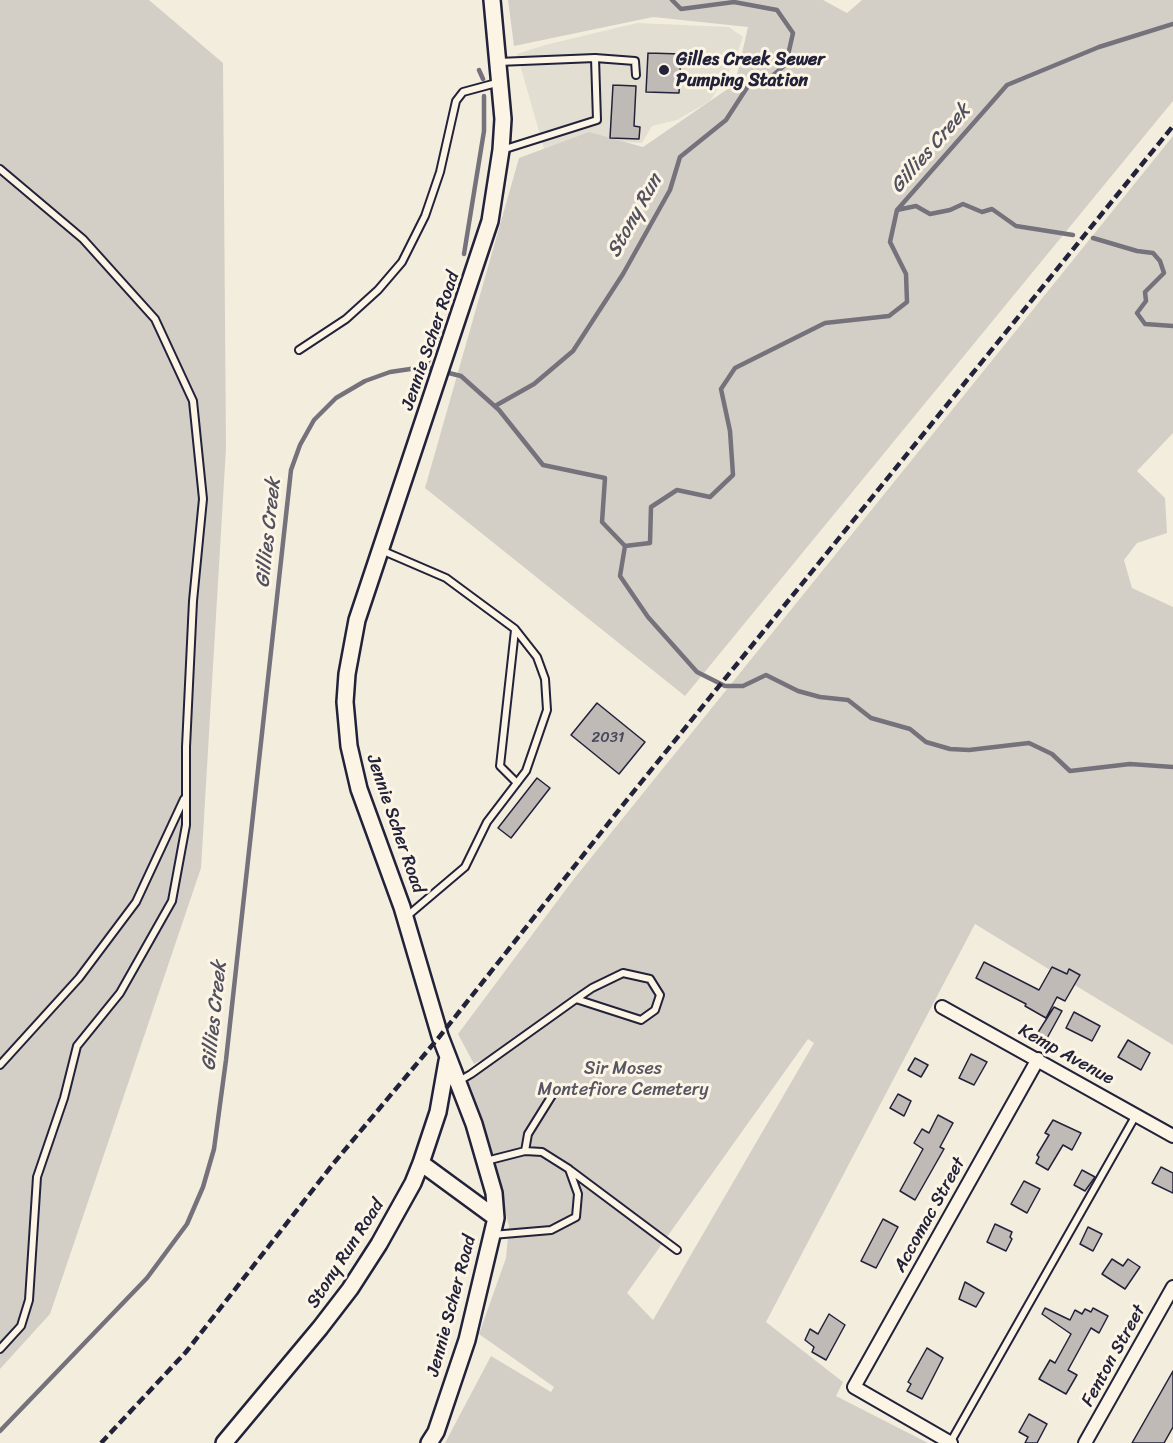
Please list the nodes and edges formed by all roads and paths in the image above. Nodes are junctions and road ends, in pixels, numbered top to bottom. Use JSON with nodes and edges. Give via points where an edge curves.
{"nodes":[{"id":1,"x":492,"y":0,"type":"edge"},
{"id":2,"x":595,"y":58,"type":"junction"},
{"id":3,"x":498,"y":63,"type":"junction"},
{"id":4,"x":636,"y":75,"type":"dead end"},
{"id":5,"x":500,"y":81,"type":"junction"},
{"id":6,"x":501,"y":150,"type":"junction"},
{"id":7,"x":0,"y":169,"type":"edge"},
{"id":8,"x":299,"y":350,"type":"dead end"},
{"id":9,"x":381,"y":549,"type":"junction"},
{"id":10,"x":515,"y":629,"type":"junction"},
{"id":11,"x":517,"y":783,"type":"junction"},
{"id":12,"x":186,"y":795,"type":"junction"},
{"id":13,"x":405,"y":917,"type":"junction"},
{"id":14,"x":576,"y":999,"type":"junction"},
{"id":15,"x":942,"y":1007,"type":"dead end"},
{"id":16,"x":447,"y":1059,"type":"junction"},
{"id":17,"x":1038,"y":1059,"type":"junction"},
{"id":18,"x":0,"y":1065,"type":"edge"},
{"id":19,"x":456,"y":1083,"type":"junction"},
{"id":20,"x":556,"y":1089,"type":"dead end"},
{"id":21,"x":1136,"y":1115,"type":"junction"},
{"id":22,"x":1173,"y":1136,"type":"edge"},
{"id":23,"x":525,"y":1151,"type":"junction"},
{"id":24,"x":485,"y":1161,"type":"junction"},
{"id":25,"x":421,"y":1164,"type":"junction"},
{"id":26,"x":569,"y":1169,"type":"junction"},
{"id":27,"x":496,"y":1218,"type":"junction"},
{"id":28,"x":492,"y":1235,"type":"junction"},
{"id":29,"x":677,"y":1250,"type":"dead end"},
{"id":30,"x":1173,"y":1287,"type":"edge"},
{"id":31,"x":0,"y":1349,"type":"edge"},
{"id":32,"x":224,"y":1443,"type":"edge"},
{"id":33,"x":429,"y":1443,"type":"edge"},
{"id":34,"x":951,"y":1443,"type":"edge"},
{"id":35,"x":1085,"y":1443,"type":"edge"}],
"edges":[{"from":1,"to":3,"type":"street","name":"Jennie Scher Road"},
{"from":2,"to":3,"type":"lane"},
{"from":2,"to":4,"type":"lane","via":[[635,61]]},
{"from":2,"to":6,"type":"lane","via":[[597,120]]},
{"from":3,"to":5,"type":"street","name":"Jennie Scher Road"},
{"from":5,"to":6,"type":"street","name":"Jennie Scher Road"},
{"from":5,"to":8,"type":"lane","via":[[463,92],[456,101],[440,172],[425,216],[402,262],[346,319]]},
{"from":6,"to":9,"type":"street","name":"Jennie Scher Road","via":[[490,221]]},
{"from":7,"to":12,"type":"lane","via":[[82,239],[155,320],[193,401],[203,499],[193,601]]},
{"from":9,"to":10,"type":"lane","via":[[446,578]]},
{"from":9,"to":13,"type":"street","name":"Jennie Scher Road","via":[[357,620],[346,724],[358,789]]},
{"from":10,"to":11,"type":"lane","via":[[500,766]]},
{"from":10,"to":11,"type":"lane","via":[[537,657],[545,679],[547,710],[530,761]]},
{"from":11,"to":13,"type":"lane","via":[[487,822],[465,867]]},
{"from":12,"to":18,"type":"lane","via":[[136,902],[79,978]]},
{"from":12,"to":31,"type":"lane","via":[[186,825],[172,901],[120,993],[77,1046],[37,1177],[29,1300],[21,1326]]},
{"from":13,"to":16,"type":"street","name":"Jennie Scher Road"},
{"from":14,"to":14,"type":"lane","via":[[623,973],[650,979],[660,995],[656,1010],[641,1020]]},
{"from":14,"to":19,"type":"lane"},
{"from":15,"to":17,"type":"street","name":"Kemp Avenue"},
{"from":16,"to":19,"type":"street","name":"Jennie Scher Road"},
{"from":16,"to":25,"type":"street","name":"Stony Run Road","via":[[438,1112]]},
{"from":17,"to":21,"type":"street","name":"Kemp Avenue"},
{"from":17,"to":34,"type":"street","name":"Accomac Street","via":[[854,1387]]},
{"from":19,"to":24,"type":"street","name":"Jennie Scher Road"},
{"from":20,"to":23,"type":"lane","via":[[528,1134]]},
{"from":21,"to":22,"type":"street","name":"Kemp Avenue"},
{"from":21,"to":34,"type":"lane"},
{"from":23,"to":24,"type":"lane"},
{"from":23,"to":26,"type":"lane","via":[[542,1152]]},
{"from":24,"to":27,"type":"street","name":"Jennie Scher Road"},
{"from":25,"to":27,"type":"street"},
{"from":25,"to":32,"type":"street","name":"Stony Run Road","via":[[414,1183],[350,1289]]},
{"from":26,"to":28,"type":"lane","via":[[578,1194],[576,1217],[551,1230]]},
{"from":26,"to":29,"type":"lane"},
{"from":27,"to":28,"type":"street","name":"Jennie Scher Road"},
{"from":28,"to":33,"type":"street","name":"Jennie Scher Road","via":[[467,1340]]},
{"from":30,"to":35,"type":"street","name":"Fenton Street"}]}
